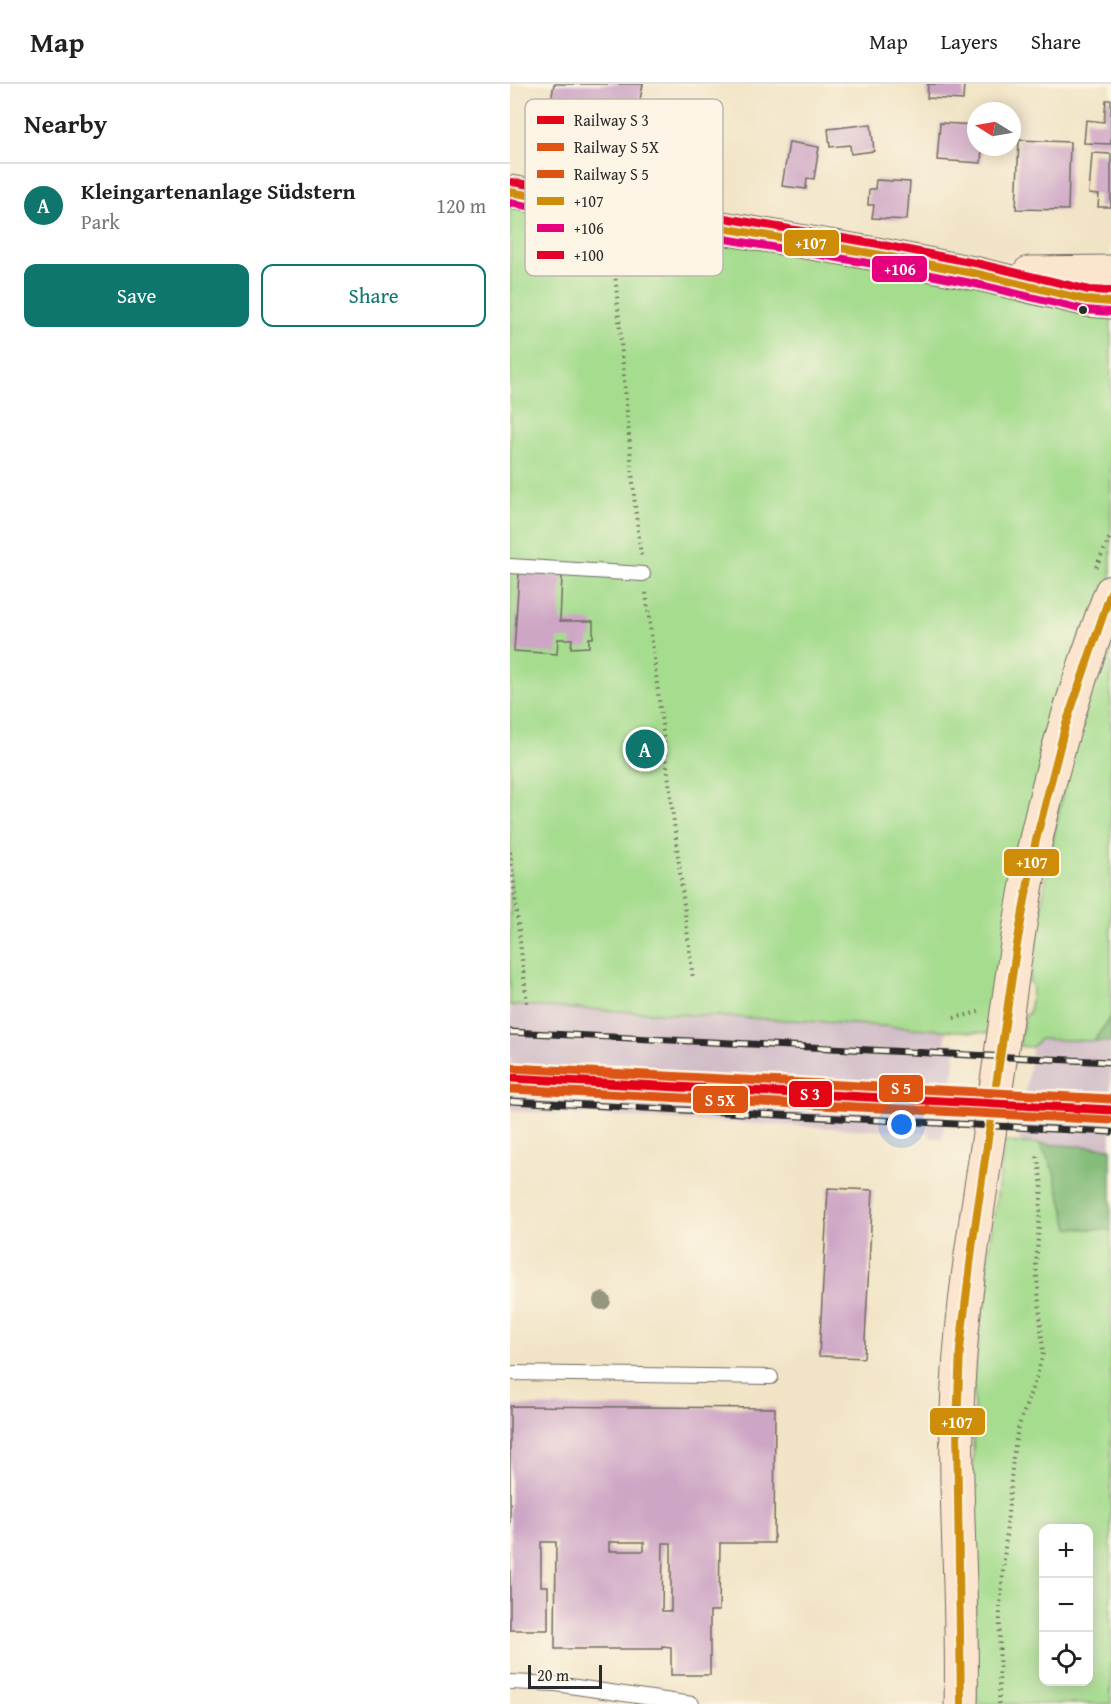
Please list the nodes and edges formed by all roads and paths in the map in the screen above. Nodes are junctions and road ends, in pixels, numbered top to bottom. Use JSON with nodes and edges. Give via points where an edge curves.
{"nodes":[{"id":1,"x":510,"y":192,"type":"edge"},
{"id":2,"x":525,"y":195,"type":"edge"},
{"id":3,"x":723,"y":228,"type":"edge"},
{"id":4,"x":1111,"y":272,"type":"edge"},
{"id":5,"x":978,"y":274,"type":"junction"},
{"id":6,"x":615,"y":276,"type":"edge"},
{"id":7,"x":1111,"y":302,"type":"edge"},
{"id":8,"x":510,"y":566,"type":"edge"},
{"id":9,"x":644,"y":574,"type":"junction"},
{"id":10,"x":1111,"y":592,"type":"edge"},
{"id":11,"x":510,"y":852,"type":"edge"},
{"id":12,"x":693,"y":979,"type":"dead end"},
{"id":13,"x":527,"y":1003,"type":"dead end"},
{"id":14,"x":985,"y":1010,"type":"dead end"},
{"id":15,"x":954,"y":1018,"type":"dead end"},
{"id":16,"x":1037,"y":1155,"type":"dead end"},
{"id":17,"x":510,"y":1373,"type":"edge"},
{"id":18,"x":771,"y":1377,"type":"dead end"},
{"id":19,"x":510,"y":1682,"type":"edge"},
{"id":20,"x":692,"y":1704,"type":"edge"},
{"id":21,"x":961,"y":1704,"type":"edge"},
{"id":22,"x":999,"y":1704,"type":"edge"}],
"edges":[{"from":1,"to":2,"type":"main road"},
{"from":3,"to":5,"type":"main road"},
{"from":4,"to":5,"type":"main road"},
{"from":5,"to":7,"type":"main road"},
{"from":6,"to":9,"type":"path"},
{"from":8,"to":9,"type":"lane"},
{"from":9,"to":12,"type":"path"},
{"from":10,"to":21,"type":"main road","via":[[1085,660],[1042,812],[971,1262],[962,1330],[956,1442]]},
{"from":11,"to":13,"type":"path"},
{"from":14,"to":15,"type":"path"},
{"from":16,"to":22,"type":"path","via":[[1042,1185],[1036,1264],[1043,1353],[1012,1457],[1000,1605]]},
{"from":17,"to":18,"type":"lane"},
{"from":19,"to":20,"type":"lane","via":[[556,1684]]}]}
